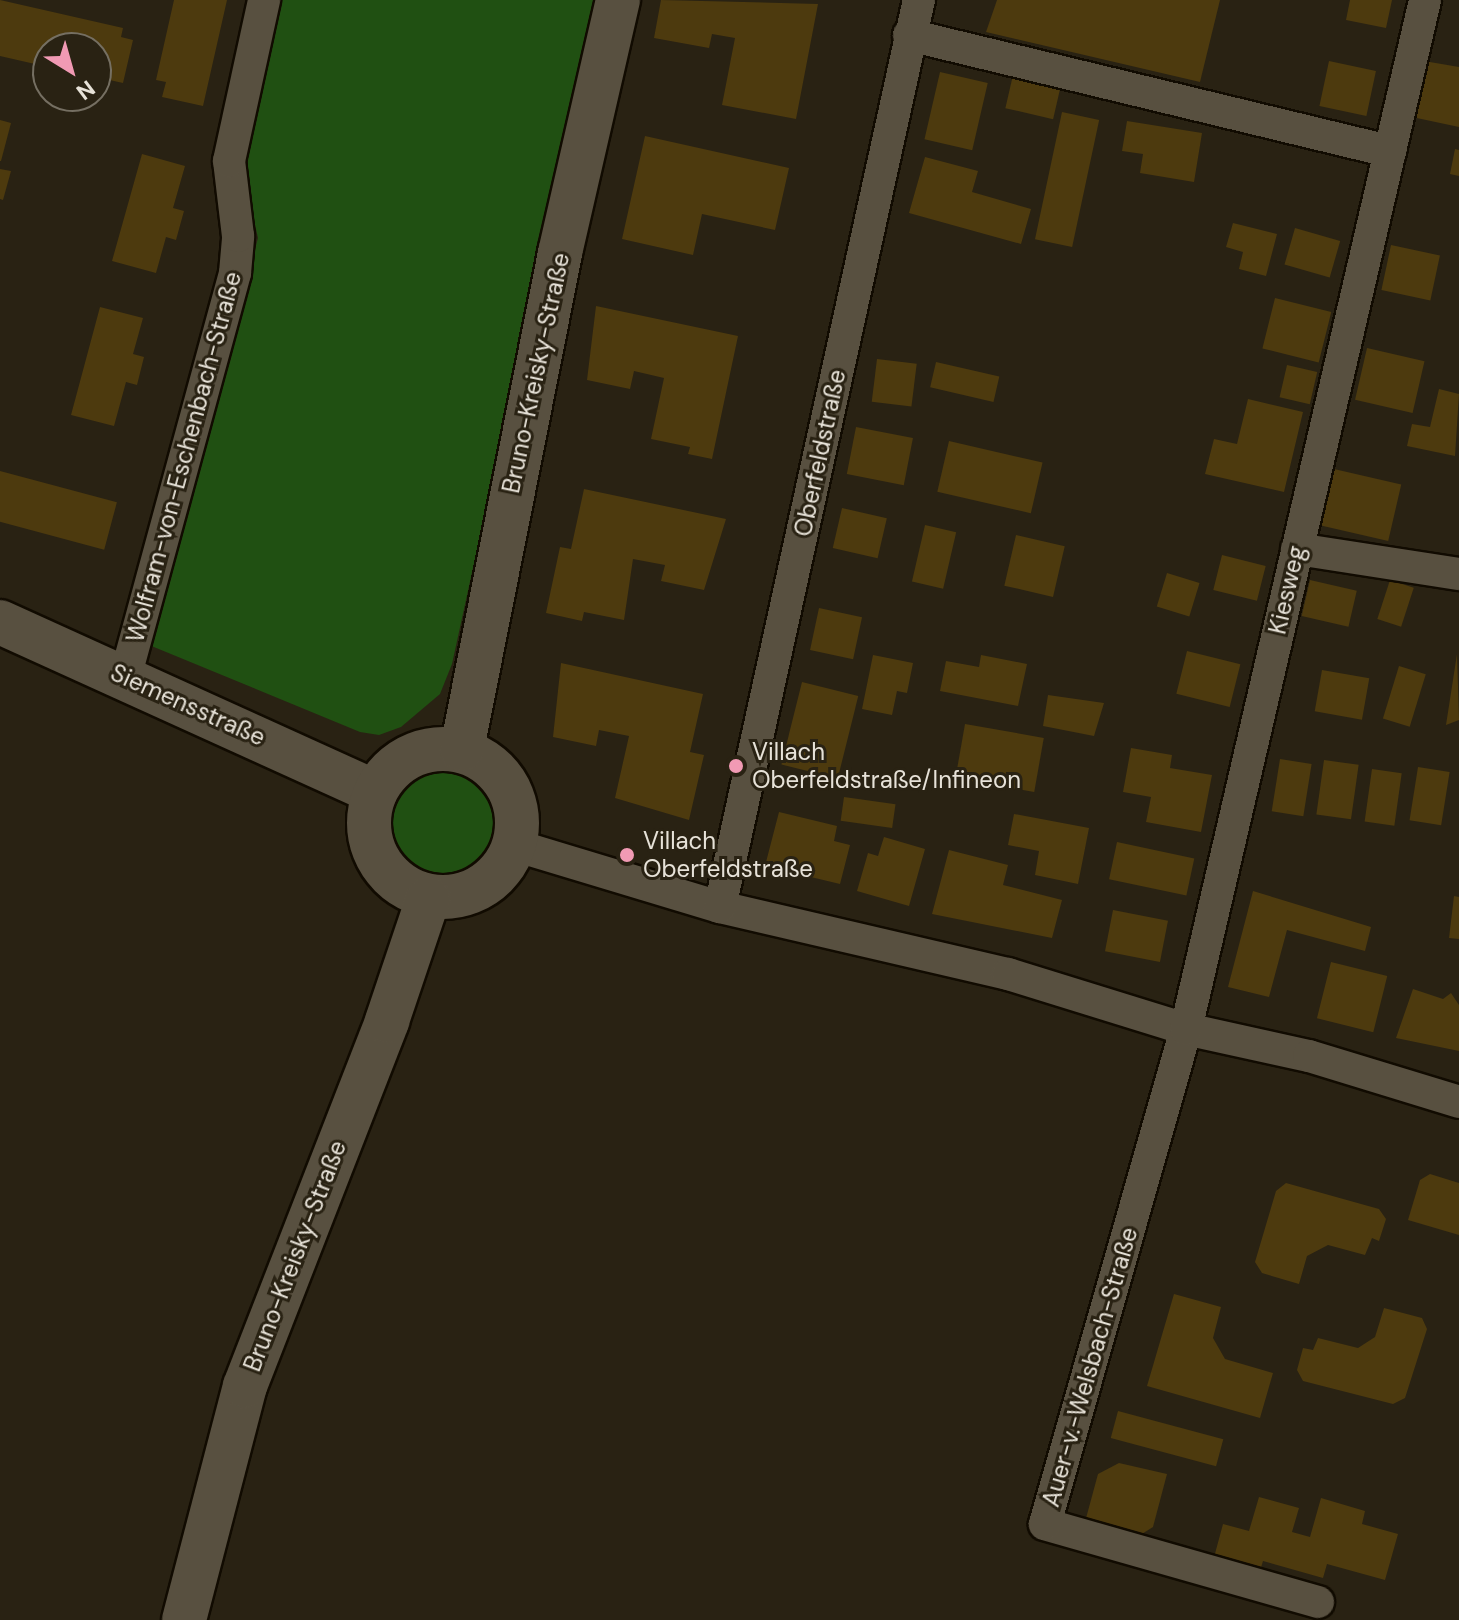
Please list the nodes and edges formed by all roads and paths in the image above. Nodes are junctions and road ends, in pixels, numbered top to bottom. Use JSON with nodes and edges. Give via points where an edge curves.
{"nodes":[{"id":1,"x":264,"y":0,"type":"edge"},
{"id":2,"x":618,"y":0,"type":"edge"},
{"id":3,"x":919,"y":0,"type":"edge"},
{"id":4,"x":1425,"y":0,"type":"edge"},
{"id":5,"x":909,"y":35,"type":"junction"},
{"id":6,"x":1390,"y":151,"type":"junction"},
{"id":7,"x":1297,"y":549,"type":"junction"},
{"id":8,"x":1459,"y":574,"type":"edge"},
{"id":9,"x":0,"y":622,"type":"edge"},
{"id":10,"x":125,"y":678,"type":"junction"},
{"id":11,"x":462,"y":749,"type":"junction"},
{"id":12,"x":375,"y":792,"type":"junction"},
{"id":13,"x":514,"y":845,"type":"junction"},
{"id":14,"x":428,"y":899,"type":"junction"},
{"id":15,"x":720,"y":907,"type":"junction"},
{"id":16,"x":1186,"y":1029,"type":"junction"},
{"id":17,"x":1459,"y":1102,"type":"edge"},
{"id":18,"x":1318,"y":1602,"type":"dead end"},
{"id":19,"x":184,"y":1620,"type":"edge"}],
"edges":[{"from":1,"to":10,"type":"street","name":"Wolfram-von-Eschenbach-Straße","via":[[229,161],[238,236],[235,273]]},
{"from":2,"to":11,"type":"street","name":"Bruno-Kreisky-Straße","via":[[560,253]]},
{"from":3,"to":5,"type":"street","name":"Oberfeldstraße"},
{"from":4,"to":6,"type":"street","name":"Kiesweg"},
{"from":5,"to":6,"type":"street"},
{"from":5,"to":15,"type":"street","name":"Oberfeldstraße"},
{"from":6,"to":7,"type":"street","name":"Kiesweg"},
{"from":7,"to":8,"type":"street"},
{"from":7,"to":16,"type":"street","name":"Kiesweg"},
{"from":9,"to":10,"type":"street","name":"Siemensstraße"},
{"from":10,"to":12,"type":"street","name":"Siemensstraße"},
{"from":11,"to":12,"type":"street","via":[[420,751],[400,762]]},
{"from":11,"to":13,"type":"street","via":[[499,772],[512,794],[518,820]]},
{"from":12,"to":14,"type":"street","via":[[369,827],[375,853],[389,874]]},
{"from":13,"to":14,"type":"street","via":[[489,881],[450,900]]},
{"from":13,"to":15,"type":"street"},
{"from":14,"to":19,"type":"street","name":"Bruno-Kreisky-Straße","via":[[230,1430]]},
{"from":15,"to":16,"type":"street","via":[[1008,974]]},
{"from":16,"to":17,"type":"street","via":[[1309,1056]]},
{"from":16,"to":18,"type":"street","name":"Auer-v.-Welsbach-Straße","via":[[1045,1524]]}]}
